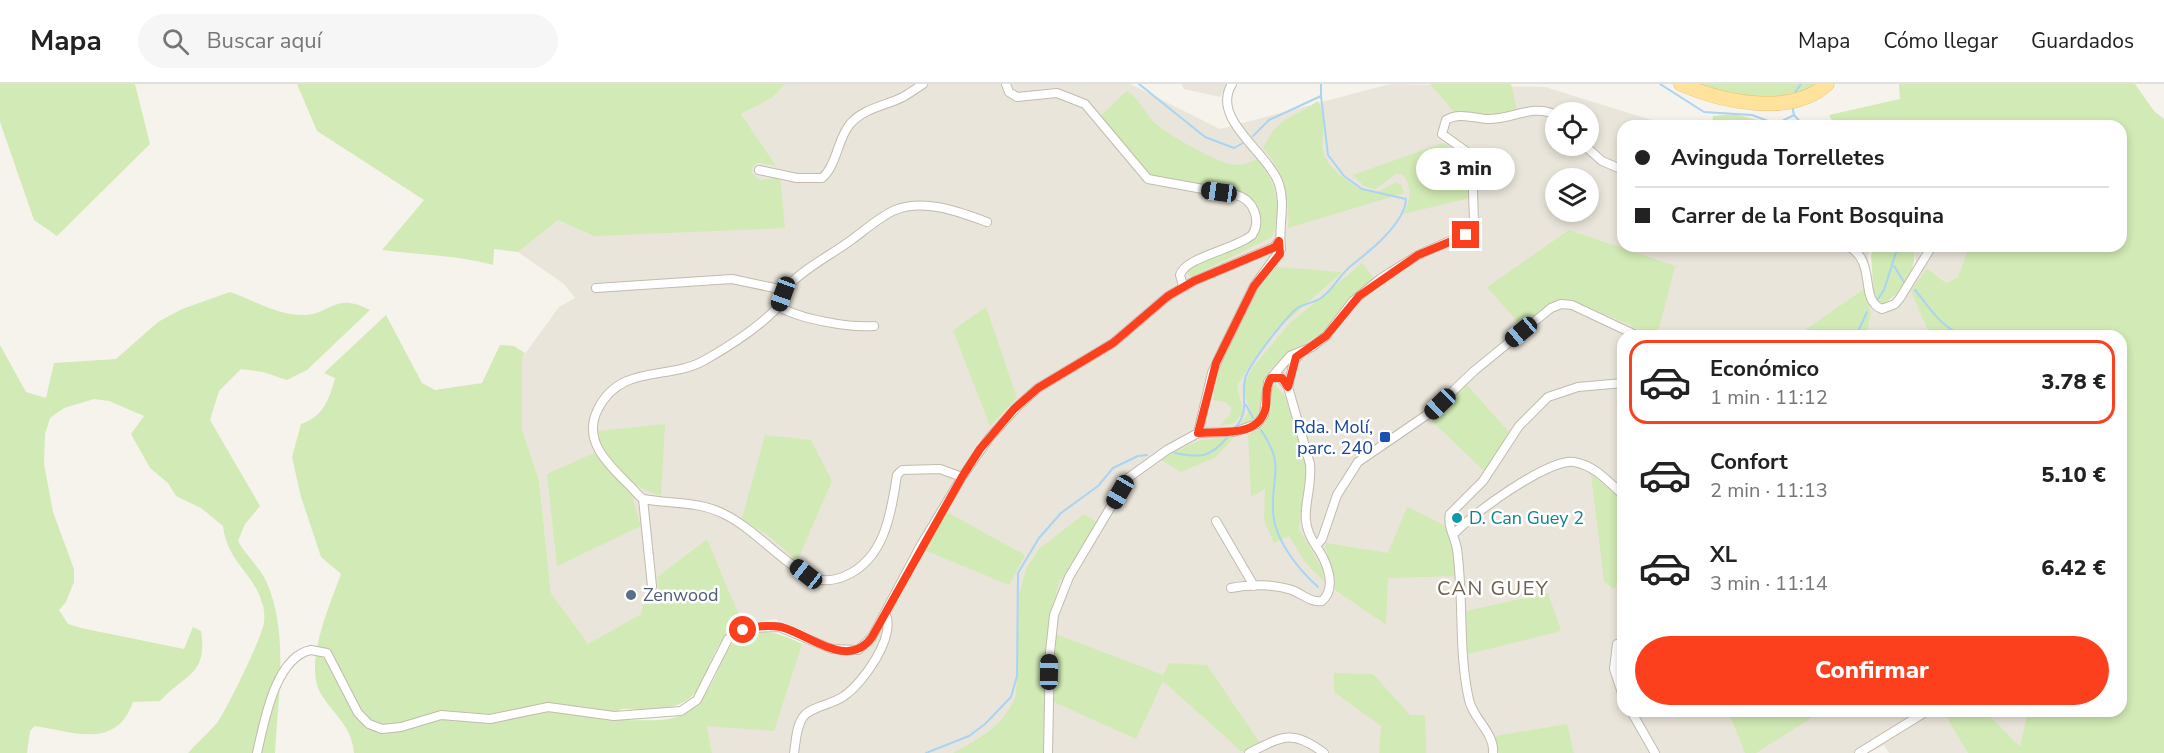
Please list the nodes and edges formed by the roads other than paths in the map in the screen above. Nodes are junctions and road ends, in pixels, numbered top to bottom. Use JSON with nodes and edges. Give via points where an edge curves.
{"nodes":[{"id":1,"x":923,"y":84,"type":"edge"},
{"id":2,"x":1006,"y":84,"type":"edge"},
{"id":3,"x":1232,"y":84,"type":"edge"},
{"id":4,"x":1681,"y":84,"type":"edge"},
{"id":5,"x":1827,"y":84,"type":"edge"},
{"id":6,"x":1545,"y":111,"type":"edge"},
{"id":7,"x":1597,"y":156,"type":"edge"},
{"id":8,"x":1617,"y":167,"type":"edge"},
{"id":9,"x":759,"y":170,"type":"dead end"},
{"id":10,"x":987,"y":222,"type":"dead end"},
{"id":11,"x":1279,"y":241,"type":"junction"},
{"id":12,"x":1856,"y":252,"type":"edge"},
{"id":13,"x":1928,"y":252,"type":"edge"},
{"id":14,"x":1183,"y":286,"type":"junction"},
{"id":15,"x":596,"y":288,"type":"dead end"},
{"id":16,"x":784,"y":290,"type":"junction"},
{"id":17,"x":778,"y":306,"type":"junction"},
{"id":18,"x":874,"y":326,"type":"dead end"},
{"id":19,"x":1625,"y":330,"type":"edge"},
{"id":20,"x":1304,"y":350,"type":"junction"},
{"id":21,"x":1271,"y":378,"type":"junction"},
{"id":22,"x":1617,"y":384,"type":"edge"},
{"id":23,"x":1288,"y":387,"type":"junction"},
{"id":24,"x":1198,"y":433,"type":"junction"},
{"id":25,"x":962,"y":477,"type":"junction"},
{"id":26,"x":1617,"y":490,"type":"edge"},
{"id":27,"x":643,"y":499,"type":"junction"},
{"id":28,"x":1216,"y":520,"type":"dead end"},
{"id":29,"x":1453,"y":535,"type":"junction"},
{"id":30,"x":1316,"y":546,"type":"junction"},
{"id":31,"x":652,"y":586,"type":"dead end"},
{"id":32,"x":1254,"y":586,"type":"junction"},
{"id":33,"x":1231,"y":588,"type":"dead end"},
{"id":34,"x":885,"y":613,"type":"junction"},
{"id":35,"x":1617,"y":644,"type":"dead end"},
{"id":36,"x":1617,"y":678,"type":"edge"},
{"id":37,"x":1634,"y":717,"type":"edge"},
{"id":38,"x":1916,"y":717,"type":"edge"},
{"id":39,"x":257,"y":753,"type":"edge"},
{"id":40,"x":794,"y":753,"type":"edge"},
{"id":41,"x":1048,"y":753,"type":"edge"},
{"id":42,"x":1249,"y":753,"type":"edge"},
{"id":43,"x":1324,"y":753,"type":"edge"},
{"id":44,"x":1493,"y":753,"type":"edge"},
{"id":45,"x":1655,"y":753,"type":"edge"},
{"id":46,"x":1859,"y":753,"type":"edge"}],
"edges":[{"from":1,"to":9,"type":"street","via":[[854,120],[841,137],[822,178],[797,178]]},
{"from":2,"to":14,"type":"street","via":[[1017,97],[1057,93],[1085,104],[1148,179],[1236,195],[1248,202],[1256,219],[1252,234],[1185,266],[1180,275]]},
{"from":3,"to":11,"type":"street","via":[[1226,104],[1232,120],[1269,164],[1280,185],[1283,214]]},
{"from":4,"to":5,"type":"main road","via":[[1711,95],[1776,103],[1802,99]]},
{"from":6,"to":20,"type":"street","via":[[1531,110],[1498,119],[1454,116],[1446,120],[1442,134],[1472,160],[1472,229],[1462,238],[1418,255],[1380,279],[1353,301],[1326,336]]},
{"from":7,"to":8,"type":"street"},
{"from":10,"to":16,"type":"street","via":[[939,208],[896,210],[810,267]]},
{"from":11,"to":14,"type":"street","via":[[1275,247]]},
{"from":11,"to":24,"type":"street","via":[[1280,254],[1254,286],[1216,363]]},
{"from":12,"to":13,"type":"street","via":[[1867,266],[1870,298],[1882,309],[1900,298]]},
{"from":14,"to":25,"type":"street","via":[[1113,343],[1032,393],[995,430]]},
{"from":15,"to":16,"type":"street","via":[[732,279]]},
{"from":16,"to":17,"type":"street"},
{"from":17,"to":18,"type":"street","via":[[852,326]]},
{"from":17,"to":27,"type":"street","via":[[700,363],[630,380],[616,388],[599,407],[593,433],[597,447]]},
{"from":19,"to":30,"type":"street","via":[[1572,305],[1551,308],[1431,412],[1358,462],[1342,484]]},
{"from":20,"to":21,"type":"street","via":[[1290,356]]},
{"from":20,"to":23,"type":"street","via":[[1294,361]]},
{"from":21,"to":23,"type":"street","via":[[1282,378]]},
{"from":21,"to":24,"type":"street","via":[[1264,415],[1257,424],[1234,432]]},
{"from":22,"to":29,"type":"street","via":[[1553,393],[1538,406],[1519,426],[1483,482],[1451,511],[1448,521]]},
{"from":23,"to":30,"type":"street","via":[[1310,464],[1304,524]]},
{"from":24,"to":41,"type":"street","via":[[1128,478],[1063,589],[1052,630]]},
{"from":25,"to":27,"type":"street","via":[[940,469],[902,470],[897,475],[885,530],[874,552],[849,574],[826,580],[806,574],[756,533],[718,511]]},
{"from":25,"to":34,"type":"street"},
{"from":26,"to":29,"type":"street","via":[[1591,468],[1566,462],[1518,485],[1470,518]]},
{"from":27,"to":31,"type":"street"},
{"from":28,"to":32,"type":"street"},
{"from":29,"to":44,"type":"street","via":[[1461,578],[1469,702],[1493,742]]},
{"from":30,"to":32,"type":"street","via":[[1329,577],[1325,599],[1316,602],[1293,590]]},
{"from":32,"to":33,"type":"street"},
{"from":34,"to":39,"type":"street","via":[[866,645],[853,651],[832,649],[779,627],[743,630],[728,639],[691,706],[676,712],[630,717],[548,707],[497,718],[441,715],[401,727],[375,727],[358,713],[327,653],[306,651],[291,663],[278,682]]},
{"from":34,"to":40,"type":"street","via":[[889,624],[877,658],[844,697],[805,715],[797,730]]},
{"from":35,"to":36,"type":"street"},
{"from":37,"to":45,"type":"street"},
{"from":38,"to":46,"type":"street"},
{"from":42,"to":43,"type":"street","via":[[1290,736],[1308,741]]}]}
